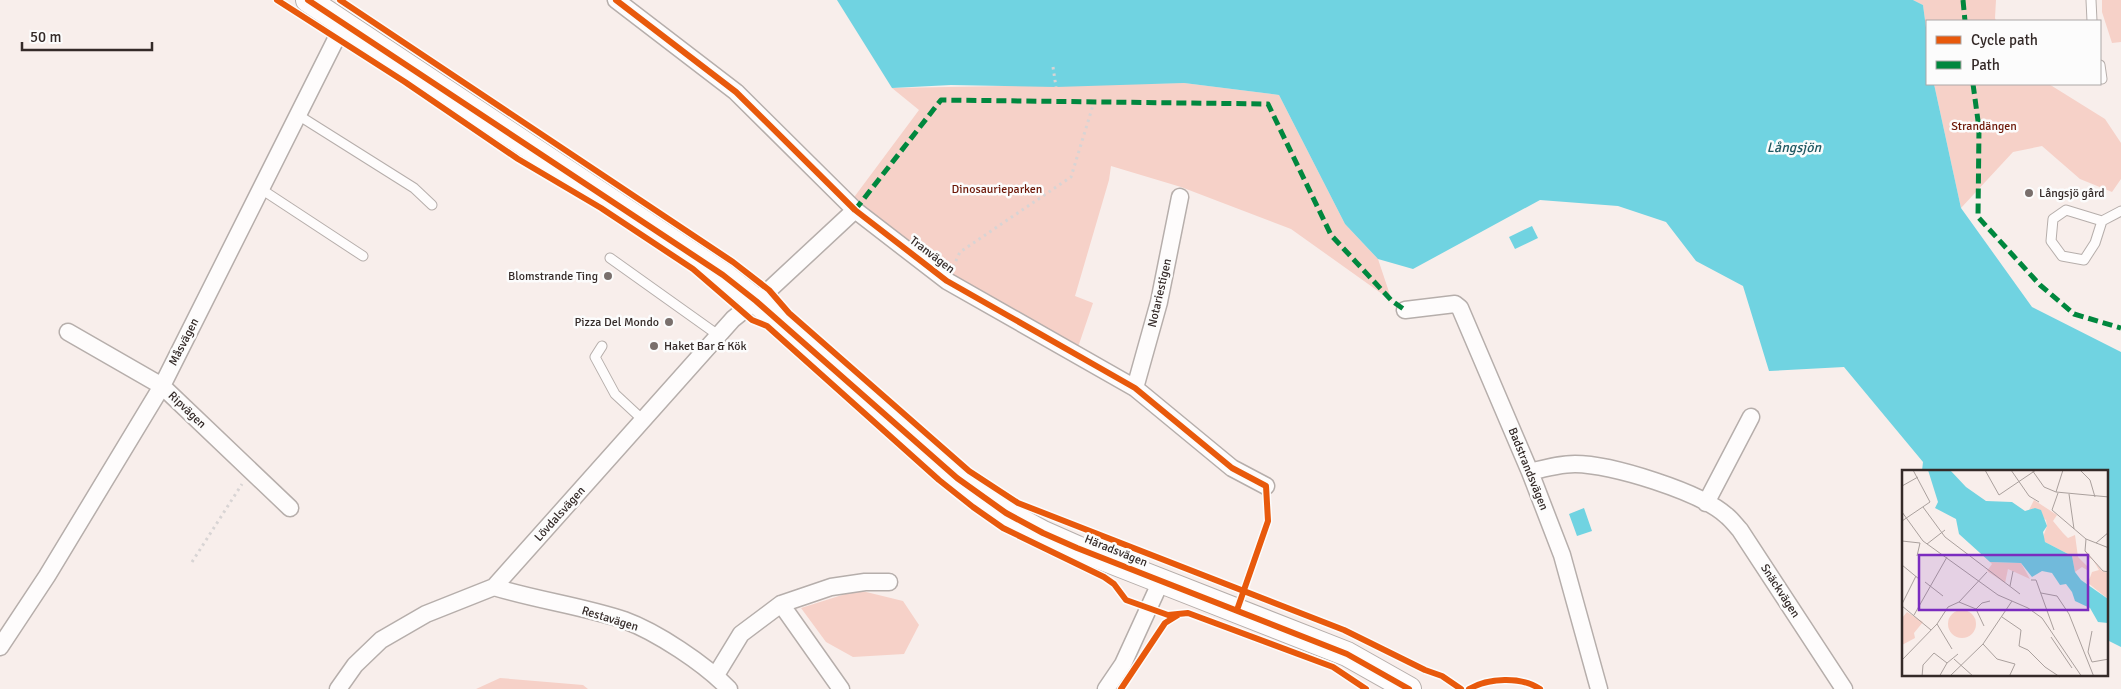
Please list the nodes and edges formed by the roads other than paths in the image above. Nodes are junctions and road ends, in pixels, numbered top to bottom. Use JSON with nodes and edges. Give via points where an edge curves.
{"nodes":[{"id":1,"x":308,"y":0,"type":"edge"},
{"id":2,"x":616,"y":0,"type":"edge"},
{"id":3,"x":2091,"y":0,"type":"edge"},
{"id":4,"x":2092,"y":20,"type":"edge"},
{"id":5,"x":345,"y":25,"type":"junction"},
{"id":6,"x":2101,"y":72,"type":"edge"},
{"id":7,"x":2102,"y":79,"type":"dead end"},
{"id":8,"x":298,"y":115,"type":"junction"},
{"id":9,"x":261,"y":189,"type":"junction"},
{"id":10,"x":1180,"y":197,"type":"dead end"},
{"id":11,"x":432,"y":205,"type":"dead end"},
{"id":12,"x":855,"y":210,"type":"junction"},
{"id":13,"x":2121,"y":211,"type":"edge"},
{"id":14,"x":2102,"y":221,"type":"junction"},
{"id":15,"x":363,"y":256,"type":"dead end"},
{"id":16,"x":610,"y":258,"type":"dead end"},
{"id":17,"x":756,"y":301,"type":"junction"},
{"id":18,"x":1406,"y":310,"type":"dead end"},
{"id":19,"x":68,"y":332,"type":"dead end"},
{"id":20,"x":718,"y":335,"type":"junction"},
{"id":21,"x":602,"y":346,"type":"dead end"},
{"id":22,"x":162,"y":386,"type":"junction"},
{"id":23,"x":1135,"y":388,"type":"junction"},
{"id":24,"x":1751,"y":417,"type":"dead end"},
{"id":25,"x":643,"y":420,"type":"junction"},
{"id":26,"x":1530,"y":472,"type":"junction"},
{"id":27,"x":1266,"y":486,"type":"dead end"},
{"id":28,"x":1706,"y":503,"type":"junction"},
{"id":29,"x":290,"y":508,"type":"dead end"},
{"id":30,"x":1161,"y":581,"type":"junction"},
{"id":31,"x":889,"y":582,"type":"dead end"},
{"id":32,"x":494,"y":587,"type":"junction"},
{"id":33,"x":781,"y":604,"type":"junction"},
{"id":34,"x":0,"y":647,"type":"edge"},
{"id":35,"x":716,"y":675,"type":"junction"},
{"id":36,"x":338,"y":689,"type":"edge"},
{"id":37,"x":729,"y":689,"type":"edge"},
{"id":38,"x":841,"y":689,"type":"edge"},
{"id":39,"x":1106,"y":689,"type":"edge"},
{"id":40,"x":1409,"y":689,"type":"edge"},
{"id":41,"x":1599,"y":689,"type":"edge"},
{"id":42,"x":1844,"y":689,"type":"edge"}],
"edges":[{"from":1,"to":5,"type":"street","name":"Häradsvägen"},
{"from":2,"to":12,"type":"street","name":"Tranvägen","via":[[736,92]]},
{"from":3,"to":4,"type":"lane"},
{"from":5,"to":8,"type":"street","name":"Måsvägen"},
{"from":5,"to":17,"type":"street","name":"Häradsvägen","via":[[674,242]]},
{"from":6,"to":7,"type":"lane"},
{"from":8,"to":9,"type":"street","name":"Måsvägen"},
{"from":8,"to":11,"type":"lane","via":[[414,188]]},
{"from":9,"to":15,"type":"lane"},
{"from":9,"to":22,"type":"street","name":"Måsvägen"},
{"from":10,"to":23,"type":"street","name":"Notariestigen","via":[[1159,302]]},
{"from":12,"to":17,"type":"street"},
{"from":12,"to":23,"type":"street","name":"Tranvägen","via":[[947,281]]},
{"from":13,"to":14,"type":"lane"},
{"from":14,"to":14,"type":"lane","via":[[2095,244],[2084,260],[2062,256],[2051,241],[2053,220],[2066,210]]},
{"from":16,"to":20,"type":"lane"},
{"from":17,"to":20,"type":"street","name":"Lövdalsvägen"},
{"from":17,"to":30,"type":"street","name":"Häradsvägen","via":[[929,455],[986,500],[1043,533]]},
{"from":18,"to":26,"type":"street","name":"Badstrandsvägen","via":[[1455,304],[1460,308]]},
{"from":19,"to":22,"type":"street","name":"Ripvägen"},
{"from":20,"to":25,"type":"street","name":"Lövdalsvägen"},
{"from":21,"to":25,"type":"lane","via":[[595,357],[604,376],[615,394]]},
{"from":22,"to":29,"type":"street","name":"Ripvägen"},
{"from":22,"to":34,"type":"street","name":"Måsvägen"},
{"from":23,"to":27,"type":"street","name":"Tranvägen","via":[[1232,468]]},
{"from":24,"to":28,"type":"street"},
{"from":25,"to":32,"type":"street","name":"Lövdalsvägen"},
{"from":26,"to":28,"type":"street","name":"Snäckvägen","via":[[1561,464],[1596,466],[1626,472]]},
{"from":26,"to":41,"type":"street","name":"Badstrandsvägen","via":[[1562,555]]},
{"from":28,"to":42,"type":"street","name":"Snäckvägen","via":[[1727,515],[1740,530]]},
{"from":30,"to":39,"type":"street","via":[[1123,664]]},
{"from":30,"to":40,"type":"street","name":"Häradsvägen","via":[[1347,654]]},
{"from":31,"to":33,"type":"street","via":[[831,587]]},
{"from":32,"to":35,"type":"street","name":"Restavägen","via":[[624,620],[650,632]]},
{"from":32,"to":36,"type":"street","name":"Lövdalsvägen","via":[[426,614],[381,640],[355,665]]},
{"from":33,"to":35,"type":"street","via":[[741,634]]},
{"from":33,"to":38,"type":"street"},
{"from":35,"to":37,"type":"street","name":"Restavägen"}]}
